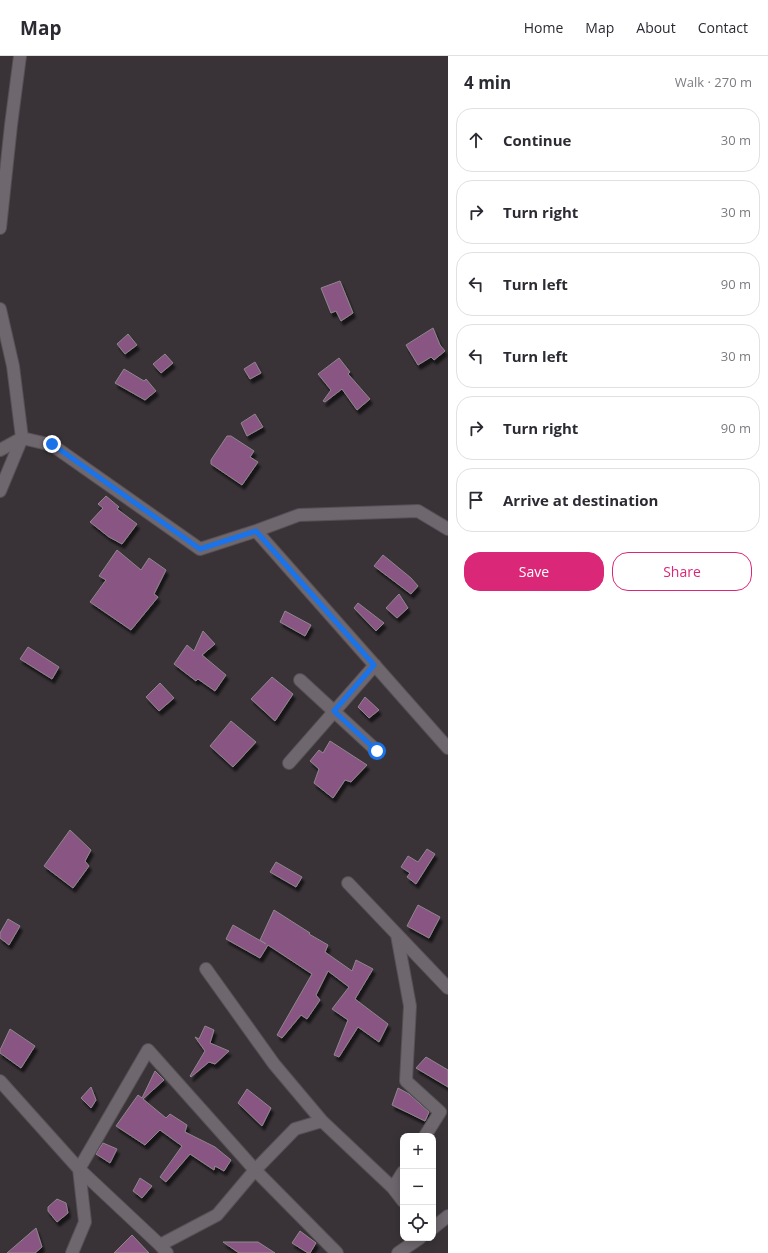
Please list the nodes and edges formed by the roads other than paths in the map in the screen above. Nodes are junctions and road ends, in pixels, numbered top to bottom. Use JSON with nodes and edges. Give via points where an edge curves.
{"nodes":[{"id":1,"x":20,"y":56,"type":"edge"},
{"id":2,"x":0,"y":228,"type":"edge"},
{"id":3,"x":0,"y":309,"type":"edge"},
{"id":4,"x":22,"y":438,"type":"junction"},
{"id":5,"x":0,"y":450,"type":"edge"},
{"id":6,"x":0,"y":490,"type":"edge"},
{"id":7,"x":448,"y":529,"type":"edge"},
{"id":8,"x":256,"y":531,"type":"junction"},
{"id":9,"x":374,"y":665,"type":"junction"},
{"id":10,"x":300,"y":680,"type":"dead end"},
{"id":11,"x":334,"y":711,"type":"junction"},
{"id":12,"x":448,"y":748,"type":"edge"},
{"id":13,"x":377,"y":751,"type":"dead end"},
{"id":14,"x":289,"y":763,"type":"dead end"},
{"id":15,"x":348,"y":883,"type":"dead end"},
{"id":16,"x":397,"y":935,"type":"junction"},
{"id":17,"x":206,"y":969,"type":"dead end"},
{"id":18,"x":448,"y":988,"type":"edge"},
{"id":19,"x":0,"y":1081,"type":"edge"},
{"id":20,"x":322,"y":1121,"type":"junction"},
{"id":21,"x":427,"y":1133,"type":"edge"},
{"id":22,"x":79,"y":1169,"type":"junction"},
{"id":23,"x":255,"y":1170,"type":"junction"},
{"id":24,"x":400,"y":1177,"type":"edge"},
{"id":25,"x":393,"y":1188,"type":"junction"},
{"id":26,"x":400,"y":1196,"type":"edge"},
{"id":27,"x":448,"y":1216,"type":"edge"},
{"id":28,"x":436,"y":1226,"type":"edge"},
{"id":29,"x":416,"y":1241,"type":"edge"},
{"id":30,"x":164,"y":1249,"type":"edge"},
{"id":31,"x":72,"y":1253,"type":"edge"},
{"id":32,"x":337,"y":1253,"type":"edge"},
{"id":33,"x":398,"y":1253,"type":"edge"}],
"edges":[{"from":1,"to":2,"type":"street"},
{"from":3,"to":4,"type":"street","via":[[13,366]]},
{"from":4,"to":5,"type":"street"},
{"from":4,"to":6,"type":"street"},
{"from":4,"to":8,"type":"street","via":[[52,444],[200,549]]},
{"from":7,"to":8,"type":"street","via":[[418,511],[299,514]]},
{"from":8,"to":9,"type":"street"},
{"from":9,"to":11,"type":"street"},
{"from":9,"to":12,"type":"street"},
{"from":10,"to":11,"type":"street"},
{"from":11,"to":13,"type":"street"},
{"from":11,"to":14,"type":"street"},
{"from":15,"to":16,"type":"street"},
{"from":16,"to":18,"type":"street"},
{"from":16,"to":21,"type":"street","via":[[410,1006],[406,1081],[440,1112]]},
{"from":17,"to":20,"type":"street","via":[[274,1064]]},
{"from":19,"to":22,"type":"street"},
{"from":20,"to":23,"type":"street","via":[[295,1129]]},
{"from":20,"to":25,"type":"street"},
{"from":22,"to":23,"type":"street","via":[[148,1050]]},
{"from":22,"to":30,"type":"street"},
{"from":22,"to":31,"type":"street","via":[[85,1222]]},
{"from":23,"to":30,"type":"street","via":[[217,1215]]},
{"from":23,"to":32,"type":"street"},
{"from":24,"to":25,"type":"street"},
{"from":25,"to":26,"type":"street"},
{"from":27,"to":28,"type":"street"},
{"from":29,"to":33,"type":"street"}]}
